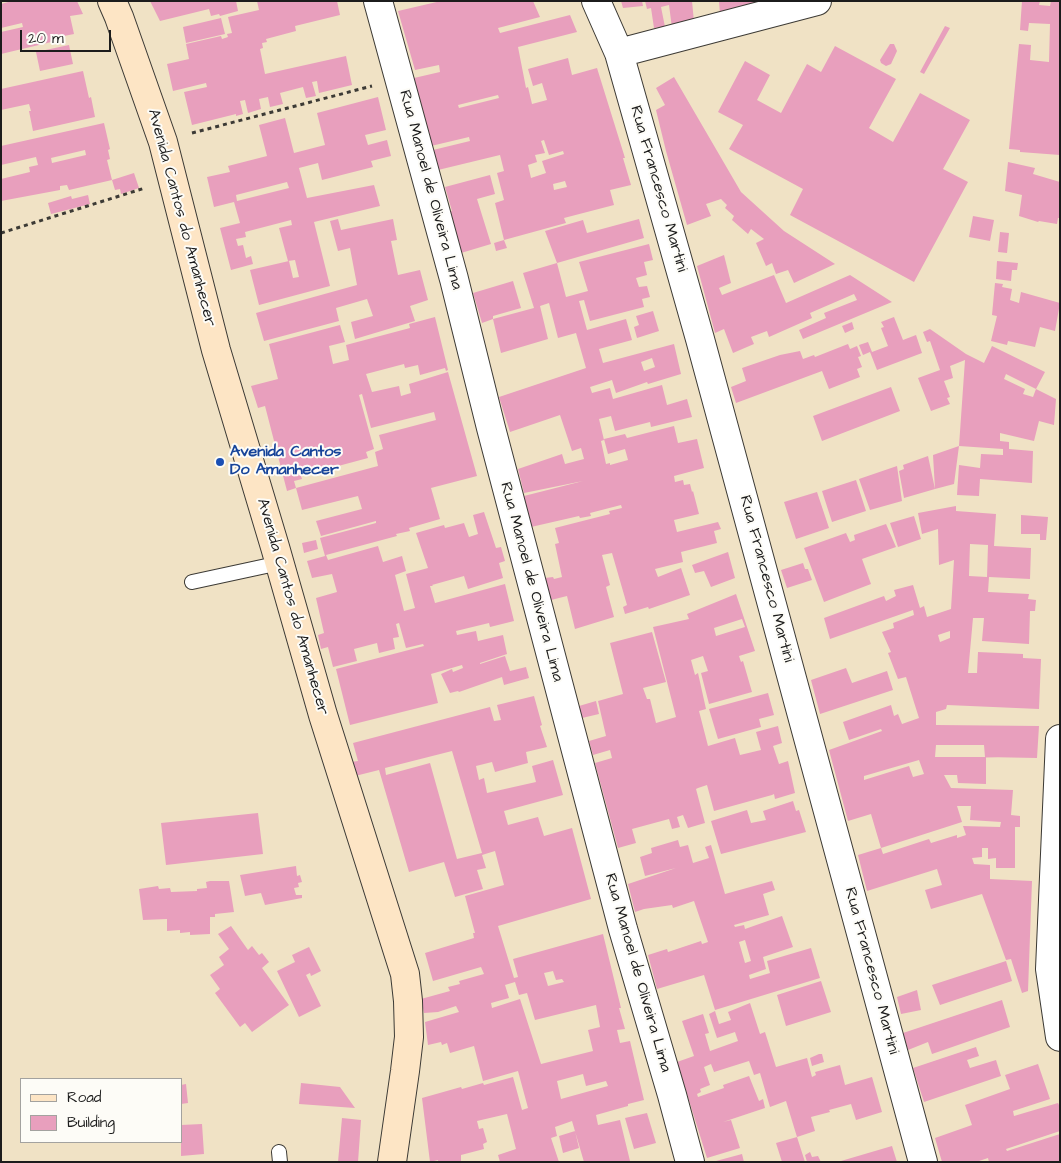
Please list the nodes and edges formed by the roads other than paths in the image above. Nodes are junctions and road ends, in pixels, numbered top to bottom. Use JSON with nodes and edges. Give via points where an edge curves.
{"nodes":[{"id":1,"x":112,"y":1,"type":"edge"},
{"id":2,"x":378,"y":1,"type":"edge"},
{"id":3,"x":596,"y":1,"type":"edge"},
{"id":4,"x":817,"y":1,"type":"edge"},
{"id":5,"x":620,"y":53,"type":"junction"},
{"id":6,"x":280,"y":563,"type":"junction"},
{"id":7,"x":192,"y":582,"type":"dead end"},
{"id":8,"x":1060,"y":739,"type":"edge"},
{"id":9,"x":1060,"y":1037,"type":"edge"},
{"id":10,"x":392,"y":1162,"type":"edge"},
{"id":11,"x":690,"y":1162,"type":"edge"},
{"id":12,"x":922,"y":1162,"type":"edge"}],
"edges":[{"from":1,"to":6,"type":"main road","name":"Avenida Cantos do Amanhecer","via":[[162,140],[216,350]]},
{"from":2,"to":11,"type":"street","name":"Rua Manoel de Oliveira Lima","via":[[454,279],[623,929]]},
{"from":3,"to":5,"type":"street","name":"Rua Francesco Martini"},
{"from":4,"to":5,"type":"street"},
{"from":5,"to":12,"type":"street","name":"Rua Francesco Martini","via":[[753,530]]},
{"from":6,"to":7,"type":"lane"},
{"from":6,"to":10,"type":"main road","name":"Avenida Cantos do Amanhecer","via":[[323,715],[405,974],[408,1037]]},
{"from":8,"to":9,"type":"street","via":[[1050,969]]}]}
